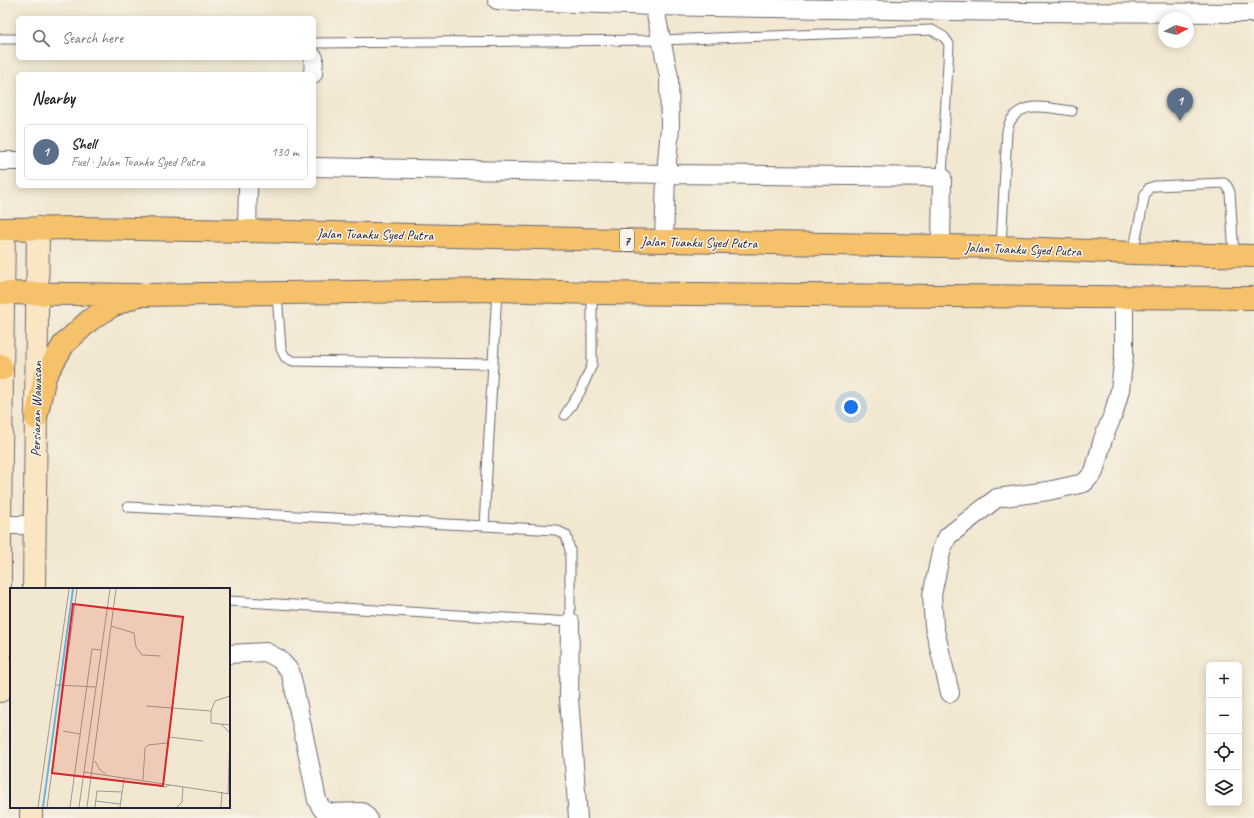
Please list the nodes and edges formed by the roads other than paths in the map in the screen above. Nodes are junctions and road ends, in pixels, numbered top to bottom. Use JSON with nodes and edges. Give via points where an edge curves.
{"nodes":[{"id":1,"x":497,"y":0,"type":"edge"},
{"id":2,"x":653,"y":3,"type":"edge"},
{"id":3,"x":1254,"y":13,"type":"edge"},
{"id":4,"x":0,"y":39,"type":"edge"},
{"id":5,"x":16,"y":40,"type":"edge"},
{"id":6,"x":661,"y":40,"type":"junction"},
{"id":7,"x":316,"y":43,"type":"edge"},
{"id":8,"x":314,"y":60,"type":"edge"},
{"id":9,"x":313,"y":72,"type":"edge"},
{"id":10,"x":1072,"y":111,"type":"dead end"},
{"id":11,"x":0,"y":161,"type":"edge"},
{"id":12,"x":16,"y":161,"type":"edge"},
{"id":13,"x":316,"y":167,"type":"edge"},
{"id":14,"x":666,"y":174,"type":"junction"},
{"id":15,"x":942,"y":176,"type":"junction"},
{"id":16,"x":248,"y":188,"type":"edge"},
{"id":17,"x":38,"y":228,"type":"junction"},
{"id":18,"x":2,"y":229,"type":"edge"},
{"id":19,"x":247,"y":230,"type":"junction"},
{"id":20,"x":664,"y":241,"type":"junction"},
{"id":21,"x":941,"y":246,"type":"junction"},
{"id":22,"x":1001,"y":247,"type":"junction"},
{"id":23,"x":1133,"y":253,"type":"junction"},
{"id":24,"x":1244,"y":256,"type":"edge"},
{"id":25,"x":497,"y":290,"type":"junction"},
{"id":26,"x":277,"y":292,"type":"junction"},
{"id":27,"x":37,"y":293,"type":"junction"},
{"id":28,"x":592,"y":293,"type":"junction"},
{"id":29,"x":2,"y":294,"type":"edge"},
{"id":30,"x":140,"y":295,"type":"junction"},
{"id":31,"x":1124,"y":297,"type":"junction"},
{"id":32,"x":1254,"y":298,"type":"edge"},
{"id":33,"x":493,"y":364,"type":"junction"},
{"id":34,"x":1,"y":367,"type":"edge"},
{"id":35,"x":565,"y":416,"type":"dead end"},
{"id":36,"x":36,"y":418,"type":"junction"},
{"id":37,"x":128,"y":507,"type":"dead end"},
{"id":38,"x":0,"y":525,"type":"edge"},
{"id":39,"x":34,"y":525,"type":"junction"},
{"id":40,"x":484,"y":526,"type":"junction"},
{"id":41,"x":34,"y":588,"type":"edge"},
{"id":42,"x":230,"y":601,"type":"edge"},
{"id":43,"x":570,"y":622,"type":"junction"},
{"id":44,"x":230,"y":654,"type":"edge"},
{"id":45,"x":0,"y":691,"type":"edge"},
{"id":46,"x":950,"y":693,"type":"dead end"},
{"id":47,"x":368,"y":818,"type":"edge"},
{"id":48,"x":578,"y":818,"type":"edge"}],
"edges":[{"from":1,"to":2,"type":"street"},
{"from":2,"to":3,"type":"street","via":[[1016,12]]},
{"from":2,"to":6,"type":"street"},
{"from":4,"to":5,"type":"lane"},
{"from":6,"to":7,"type":"lane"},
{"from":6,"to":14,"type":"street","via":[[669,77],[670,126]]},
{"from":6,"to":15,"type":"lane","via":[[932,30],[944,36],[949,44]]},
{"from":8,"to":9,"type":"street"},
{"from":10,"to":22,"type":"lane","via":[[1033,106],[1021,110],[1011,119],[1007,131]]},
{"from":11,"to":12,"type":"street"},
{"from":13,"to":14,"type":"street"},
{"from":14,"to":15,"type":"street"},
{"from":14,"to":20,"type":"street"},
{"from":15,"to":21,"type":"street"},
{"from":16,"to":19,"type":"street"},
{"from":17,"to":18,"type":"main road","name":"Jalan Tuanku Syed Putra","number":"7"},
{"from":17,"to":19,"type":"main road","name":"Jalan Tuanku Syed Putra","number":"7"},
{"from":17,"to":27,"type":"main road","name":"Persiaran Wawasan"},
{"from":18,"to":29,"type":"main road"},
{"from":19,"to":20,"type":"main road","name":"Jalan Tuanku Syed Putra","number":"7"},
{"from":20,"to":21,"type":"main road","name":"Jalan Tuanku Syed Putra","number":"7"},
{"from":21,"to":22,"type":"main road","name":"Jalan Tuanku Syed Putra","number":"7"},
{"from":22,"to":23,"type":"main road","name":"Jalan Tuanku Syed Putra","number":"7"},
{"from":23,"to":24,"type":"main road","name":"Jalan Tuanku Syed Putra","number":"7"},
{"from":23,"to":24,"type":"lane","via":[[1144,194],[1149,188],[1224,183],[1230,192]]},
{"from":25,"to":26,"type":"main road"},
{"from":25,"to":28,"type":"main road"},
{"from":25,"to":33,"type":"lane"},
{"from":26,"to":30,"type":"main road"},
{"from":26,"to":33,"type":"lane","via":[[281,349],[285,357],[293,361]]},
{"from":27,"to":29,"type":"main road"},
{"from":27,"to":30,"type":"main road"},
{"from":27,"to":36,"type":"main road","name":"Persiaran Wawasan"},
{"from":28,"to":31,"type":"main road"},
{"from":28,"to":35,"type":"lane","via":[[592,365],[580,392]]},
{"from":29,"to":34,"type":"main road"},
{"from":30,"to":36,"type":"main road","via":[[112,306],[90,320],[64,344],[44,376]]},
{"from":31,"to":32,"type":"main road"},
{"from":31,"to":46,"type":"street","via":[[1124,356],[1120,390],[1094,472],[1084,483],[997,498],[948,536],[942,548],[932,596],[934,626]]},
{"from":33,"to":40,"type":"lane"},
{"from":34,"to":38,"type":"main road"},
{"from":36,"to":39,"type":"main road","name":"Persiaran Wawasan"},
{"from":37,"to":40,"type":"lane"},
{"from":38,"to":39,"type":"street"},
{"from":38,"to":45,"type":"main road"},
{"from":39,"to":41,"type":"main road","name":"Persiaran Wawasan"},
{"from":40,"to":43,"type":"lane","via":[[556,530],[566,535],[570,550]]},
{"from":42,"to":43,"type":"lane"},
{"from":43,"to":48,"type":"street","via":[[569,698]]},
{"from":44,"to":47,"type":"street","via":[[266,652],[279,659],[290,671],[317,800],[322,809],[331,813],[362,812]]}]}
